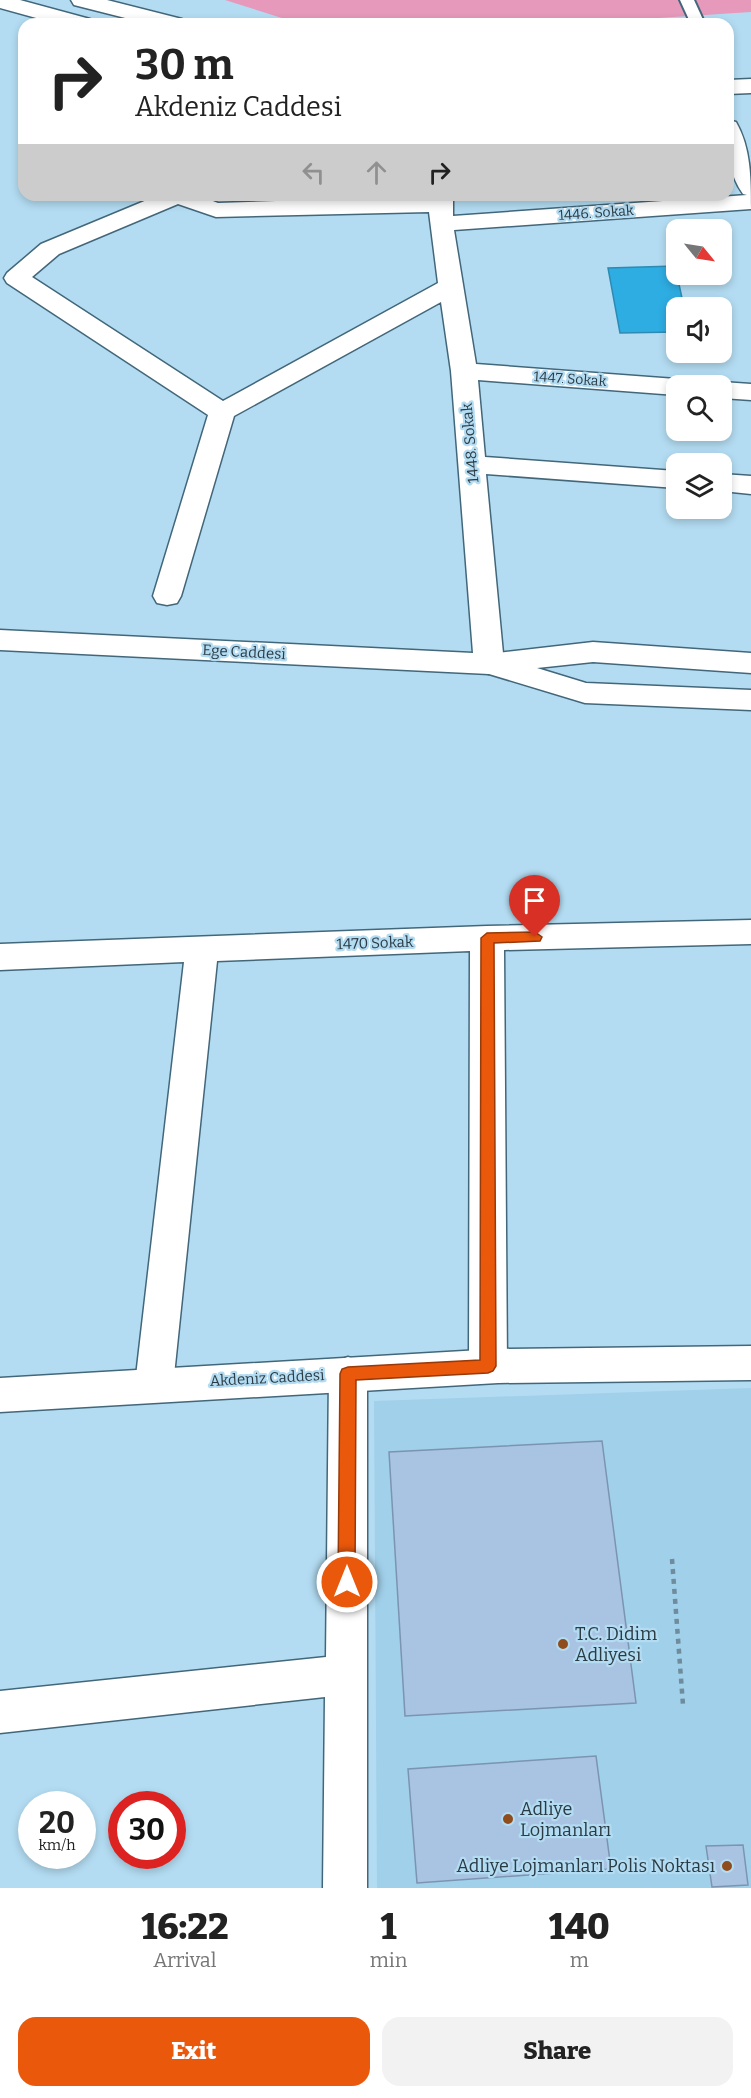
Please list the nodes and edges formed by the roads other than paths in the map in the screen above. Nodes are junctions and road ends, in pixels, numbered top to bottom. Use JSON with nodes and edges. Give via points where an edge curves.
{"nodes":[{"id":1,"x":82,"y":0,"type":"edge"},
{"id":2,"x":687,"y":0,"type":"edge"},
{"id":3,"x":0,"y":1,"type":"edge"},
{"id":4,"x":61,"y":18,"type":"edge"},
{"id":5,"x":151,"y":18,"type":"edge"},
{"id":6,"x":695,"y":18,"type":"edge"},
{"id":7,"x":751,"y":86,"type":"edge"},
{"id":8,"x":734,"y":87,"type":"edge"},
{"id":9,"x":734,"y":126,"type":"edge"},
{"id":10,"x":751,"y":189,"type":"edge"},
{"id":11,"x":163,"y":201,"type":"edge"},
{"id":12,"x":193,"y":201,"type":"edge"},
{"id":13,"x":751,"y":202,"type":"edge"},
{"id":14,"x":441,"y":208,"type":"edge"},
{"id":15,"x":451,"y":286,"type":"junction"},
{"id":16,"x":464,"y":371,"type":"junction"},
{"id":17,"x":666,"y":386,"type":"edge"},
{"id":18,"x":732,"y":391,"type":"edge"},
{"id":19,"x":751,"y":392,"type":"edge"},
{"id":20,"x":222,"y":412,"type":"junction"},
{"id":21,"x":472,"y":465,"type":"junction"},
{"id":22,"x":666,"y":478,"type":"edge"},
{"id":23,"x":732,"y":483,"type":"edge"},
{"id":24,"x":751,"y":484,"type":"edge"},
{"id":25,"x":167,"y":596,"type":"dead end"},
{"id":26,"x":0,"y":640,"type":"edge"},
{"id":27,"x":751,"y":663,"type":"edge"},
{"id":28,"x":489,"y":664,"type":"junction"},
{"id":29,"x":751,"y":700,"type":"edge"},
{"id":30,"x":751,"y":932,"type":"edge"},
{"id":31,"x":487,"y":938,"type":"junction"},
{"id":32,"x":202,"y":950,"type":"junction"},
{"id":33,"x":0,"y":957,"type":"edge"},
{"id":34,"x":751,"y":1363,"type":"edge"},
{"id":35,"x":488,"y":1366,"type":"junction"},
{"id":36,"x":348,"y":1374,"type":"junction"},
{"id":37,"x":154,"y":1385,"type":"junction"},
{"id":38,"x":0,"y":1395,"type":"edge"},
{"id":39,"x":346,"y":1675,"type":"junction"},
{"id":40,"x":0,"y":1712,"type":"edge"},
{"id":41,"x":345,"y":1888,"type":"edge"}],
"edges":[{"from":1,"to":5,"type":"street"},
{"from":2,"to":6,"type":"lane"},
{"from":3,"to":4,"type":"street"},
{"from":7,"to":8,"type":"street"},
{"from":9,"to":10,"type":"street"},
{"from":11,"to":20,"type":"street","via":[[50,249],[16,278]]},
{"from":12,"to":14,"type":"street","name":"1446. Sokak","via":[[216,210]]},
{"from":13,"to":14,"type":"street","name":"1446. Sokak"},
{"from":14,"to":15,"type":"street","name":"1448. Sokak"},
{"from":15,"to":16,"type":"street","name":"1448. Sokak"},
{"from":15,"to":20,"type":"street"},
{"from":16,"to":17,"type":"street","name":"1447. Sokak"},
{"from":16,"to":21,"type":"street","name":"1448. Sokak"},
{"from":18,"to":19,"type":"street"},
{"from":20,"to":25,"type":"street"},
{"from":21,"to":22,"type":"street"},
{"from":21,"to":28,"type":"street","name":"1448. Sokak"},
{"from":23,"to":24,"type":"street"},
{"from":26,"to":28,"type":"street","name":"Ege Caddesi"},
{"from":27,"to":28,"type":"street","name":"Ege Caddesi","via":[[593,652]]},
{"from":28,"to":29,"type":"street","name":"Ege Caddesi","via":[[585,693]]},
{"from":30,"to":31,"type":"street","name":"1470 Sokak"},
{"from":31,"to":32,"type":"street","name":"1470 Sokak"},
{"from":31,"to":35,"type":"street"},
{"from":32,"to":33,"type":"street","name":"1470 Sokak"},
{"from":32,"to":37,"type":"street"},
{"from":34,"to":35,"type":"street","name":"Akdeniz Caddesi"},
{"from":35,"to":36,"type":"street","name":"Akdeniz Caddesi"},
{"from":36,"to":37,"type":"street","name":"Akdeniz Caddesi"},
{"from":36,"to":39,"type":"street"},
{"from":37,"to":38,"type":"street","name":"Akdeniz Caddesi"},
{"from":39,"to":40,"type":"street"},
{"from":39,"to":41,"type":"street"}]}
